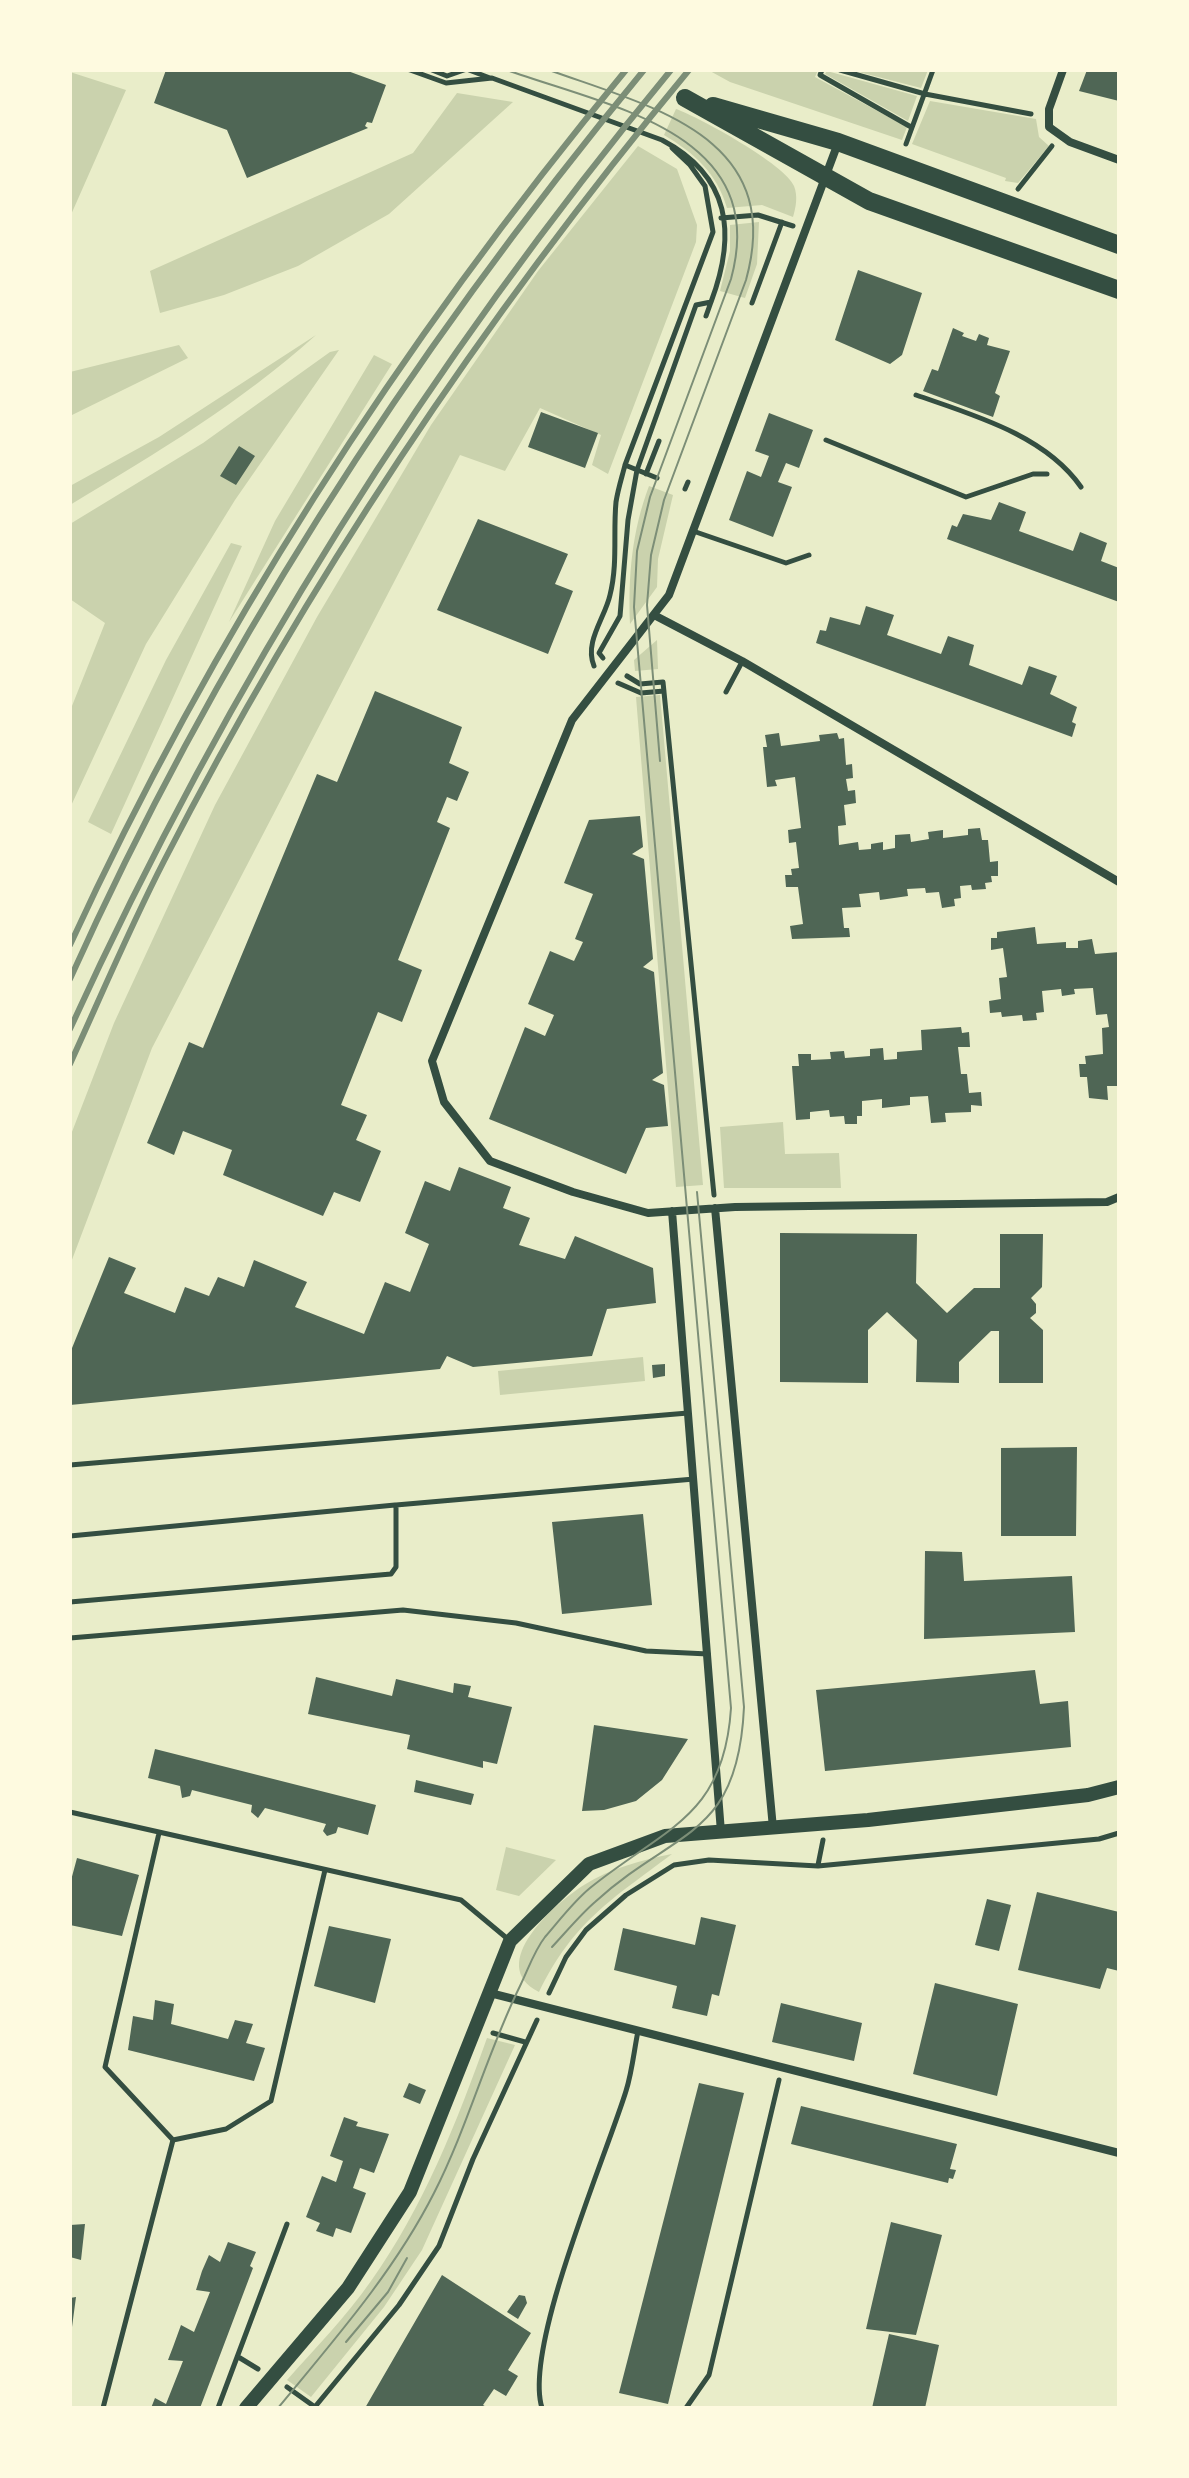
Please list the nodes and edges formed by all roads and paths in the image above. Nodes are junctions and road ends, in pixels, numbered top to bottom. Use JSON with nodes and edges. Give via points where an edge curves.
{"nodes":[{"id":1,"x":410,"y":70,"type":"edge"},
{"id":2,"x":432,"y":70,"type":"edge"},
{"id":3,"x":466,"y":70,"type":"edge"},
{"id":4,"x":822,"y":70,"type":"edge"},
{"id":5,"x":840,"y":70,"type":"edge"},
{"id":6,"x":933,"y":70,"type":"edge"},
{"id":7,"x":1063,"y":70,"type":"edge"},
{"id":8,"x":492,"y":78,"type":"junction"},
{"id":9,"x":925,"y":94,"type":"junction"},
{"id":10,"x":1036,"y":103,"type":"dead end"},
{"id":11,"x":1060,"y":136,"type":"junction"},
{"id":12,"x":662,"y":140,"type":"junction"},
{"id":13,"x":838,"y":142,"type":"junction"},
{"id":14,"x":1119,"y":160,"type":"edge"},
{"id":15,"x":823,"y":178,"type":"junction"},
{"id":16,"x":1005,"y":205,"type":"junction"},
{"id":17,"x":723,"y":218,"type":"junction"},
{"id":18,"x":713,"y":219,"type":"junction"},
{"id":19,"x":782,"y":222,"type":"junction"},
{"id":20,"x":805,"y":231,"type":"junction"},
{"id":21,"x":1119,"y":245,"type":"edge"},
{"id":22,"x":1119,"y":290,"type":"edge"},
{"id":23,"x":711,"y":302,"type":"junction"},
{"id":24,"x":752,"y":303,"type":"dead end"},
{"id":25,"x":706,"y":316,"type":"dead end"},
{"id":26,"x":916,"y":395,"type":"dead end"},
{"id":27,"x":826,"y":440,"type":"dead end"},
{"id":28,"x":659,"y":441,"type":"dead end"},
{"id":29,"x":625,"y":465,"type":"junction"},
{"id":30,"x":637,"y":470,"type":"junction"},
{"id":31,"x":646,"y":474,"type":"junction"},
{"id":32,"x":1047,"y":474,"type":"dead end"},
{"id":33,"x":657,"y":478,"type":"dead end"},
{"id":34,"x":688,"y":482,"type":"dead end"},
{"id":35,"x":1081,"y":487,"type":"dead end"},
{"id":36,"x":685,"y":489,"type":"dead end"},
{"id":37,"x":693,"y":531,"type":"junction"},
{"id":38,"x":809,"y":555,"type":"dead end"},
{"id":39,"x":654,"y":615,"type":"junction"},
{"id":40,"x":742,"y":661,"type":"junction"},
{"id":41,"x":613,"y":666,"type":"junction"},
{"id":42,"x":606,"y":674,"type":"junction"},
{"id":43,"x":664,"y":691,"type":"junction"},
{"id":44,"x":726,"y":692,"type":"dead end"},
{"id":45,"x":1119,"y":882,"type":"edge"},
{"id":46,"x":1119,"y":1197,"type":"edge"},
{"id":47,"x":715,"y":1208,"type":"junction"},
{"id":48,"x":672,"y":1211,"type":"junction"},
{"id":49,"x":689,"y":1413,"type":"junction"},
{"id":50,"x":70,"y":1465,"type":"edge"},
{"id":51,"x":694,"y":1479,"type":"junction"},
{"id":52,"x":396,"y":1505,"type":"junction"},
{"id":53,"x":70,"y":1536,"type":"edge"},
{"id":54,"x":70,"y":1602,"type":"edge"},
{"id":55,"x":70,"y":1638,"type":"edge"},
{"id":56,"x":709,"y":1654,"type":"junction"},
{"id":57,"x":1119,"y":1787,"type":"edge"},
{"id":58,"x":70,"y":1812,"type":"edge"},
{"id":59,"x":773,"y":1828,"type":"junction"},
{"id":60,"x":721,"y":1832,"type":"junction"},
{"id":61,"x":159,"y":1833,"type":"junction"},
{"id":62,"x":325,"y":1870,"type":"junction"},
{"id":63,"x":510,"y":1941,"type":"junction"},
{"id":64,"x":490,"y":1993,"type":"junction"},
{"id":65,"x":476,"y":2028,"type":"junction"},
{"id":66,"x":638,"y":2031,"type":"junction"},
{"id":67,"x":525,"y":2042,"type":"dead end"},
{"id":68,"x":782,"y":2068,"type":"junction"},
{"id":69,"x":173,"y":2140,"type":"junction"},
{"id":70,"x":1119,"y":2153,"type":"edge"},
{"id":71,"x":287,"y":2224,"type":"dead end"},
{"id":72,"x":103,"y":2408,"type":"edge"},
{"id":73,"x":218,"y":2408,"type":"edge"},
{"id":74,"x":246,"y":2408,"type":"edge"},
{"id":75,"x":542,"y":2408,"type":"edge"},
{"id":76,"x":686,"y":2408,"type":"edge"}],
"edges":[{"from":1,"to":8,"type":"path","via":[[446,83]]},
{"from":2,"to":3,"type":"path","via":[[447,76]]},
{"from":3,"to":8,"type":"path"},
{"from":4,"to":9,"type":"path","via":[[820,75],[912,127]]},
{"from":5,"to":9,"type":"path"},
{"from":6,"to":9,"type":"path"},
{"from":7,"to":11,"type":"street","via":[[1048,119]]},
{"from":8,"to":12,"type":"path"},
{"from":9,"to":10,"type":"path","via":[[1031,115]]},
{"from":11,"to":14,"type":"street"},
{"from":11,"to":16,"type":"path"},
{"from":12,"to":17,"type":"path","via":[[705,170]]},
{"from":12,"to":18,"type":"path","via":[[700,176]]},
{"from":13,"to":15,"type":"street"},
{"from":13,"to":15,"type":"main road","via":[[685,98]]},
{"from":13,"to":16,"type":"main road"},
{"from":15,"to":20,"type":"street"},
{"from":15,"to":22,"type":"main road","via":[[869,201]]},
{"from":16,"to":21,"type":"main road"},
{"from":17,"to":18,"type":"path"},
{"from":17,"to":19,"type":"path","via":[[758,215]]},
{"from":17,"to":23,"type":"path","via":[[724,260]]},
{"from":18,"to":29,"type":"path","via":[[707,254]]},
{"from":19,"to":20,"type":"path"},
{"from":19,"to":24,"type":"path"},
{"from":20,"to":37,"type":"street"},
{"from":23,"to":25,"type":"path"},
{"from":23,"to":30,"type":"path","via":[[696,305]]},
{"from":26,"to":35,"type":"path","via":[[998,424],[1069,469]]},
{"from":27,"to":32,"type":"path","via":[[966,497]]},
{"from":28,"to":31,"type":"path"},
{"from":29,"to":30,"type":"path"},
{"from":29,"to":42,"type":"path","via":[[616,500],[610,597],[590,657]]},
{"from":30,"to":31,"type":"path"},
{"from":30,"to":41,"type":"path","via":[[620,616],[599,653]]},
{"from":31,"to":33,"type":"path"},
{"from":34,"to":36,"type":"path"},
{"from":37,"to":38,"type":"lane","via":[[786,563]]},
{"from":37,"to":39,"type":"street","via":[[669,595]]},
{"from":39,"to":40,"type":"street"},
{"from":39,"to":41,"type":"street"},
{"from":40,"to":44,"type":"lane"},
{"from":40,"to":45,"type":"street"},
{"from":41,"to":42,"type":"street"},
{"from":41,"to":43,"type":"path","via":[[640,684],[663,682]]},
{"from":42,"to":43,"type":"path","via":[[641,693]]},
{"from":42,"to":48,"type":"street","via":[[572,720],[432,1061],[444,1102],[490,1161],[603,1201],[648,1213]]},
{"from":43,"to":47,"type":"path"},
{"from":46,"to":47,"type":"street","via":[[1107,1202]]},
{"from":47,"to":48,"type":"street"},
{"from":47,"to":59,"type":"street"},
{"from":48,"to":49,"type":"street"},
{"from":49,"to":50,"type":"lane"},
{"from":49,"to":51,"type":"street"},
{"from":51,"to":52,"type":"lane"},
{"from":51,"to":56,"type":"street"},
{"from":52,"to":53,"type":"lane"},
{"from":52,"to":54,"type":"lane","via":[[396,1567],[391,1574]]},
{"from":55,"to":56,"type":"lane","via":[[403,1610],[516,1623],[646,1651]]},
{"from":56,"to":60,"type":"street"},
{"from":57,"to":59,"type":"street","via":[[1088,1795]]},
{"from":58,"to":61,"type":"lane"},
{"from":59,"to":60,"type":"street"},
{"from":60,"to":63,"type":"street","via":[[665,1836],[589,1864]]},
{"from":61,"to":62,"type":"lane"},
{"from":61,"to":69,"type":"lane","via":[[105,2067]]},
{"from":62,"to":63,"type":"lane","via":[[461,1900]]},
{"from":62,"to":69,"type":"lane","via":[[271,2101],[226,2129]]},
{"from":63,"to":64,"type":"street"},
{"from":64,"to":65,"type":"street"},
{"from":64,"to":66,"type":"street"},
{"from":65,"to":67,"type":"path"},
{"from":65,"to":74,"type":"street","via":[[410,2192],[348,2288]]},
{"from":66,"to":68,"type":"street"},
{"from":66,"to":75,"type":"lane","via":[[627,2088],[550,2317],[539,2367]]},
{"from":68,"to":70,"type":"street"},
{"from":68,"to":76,"type":"path","via":[[709,2375]]},
{"from":69,"to":72,"type":"lane"},
{"from":71,"to":73,"type":"path"}]}
